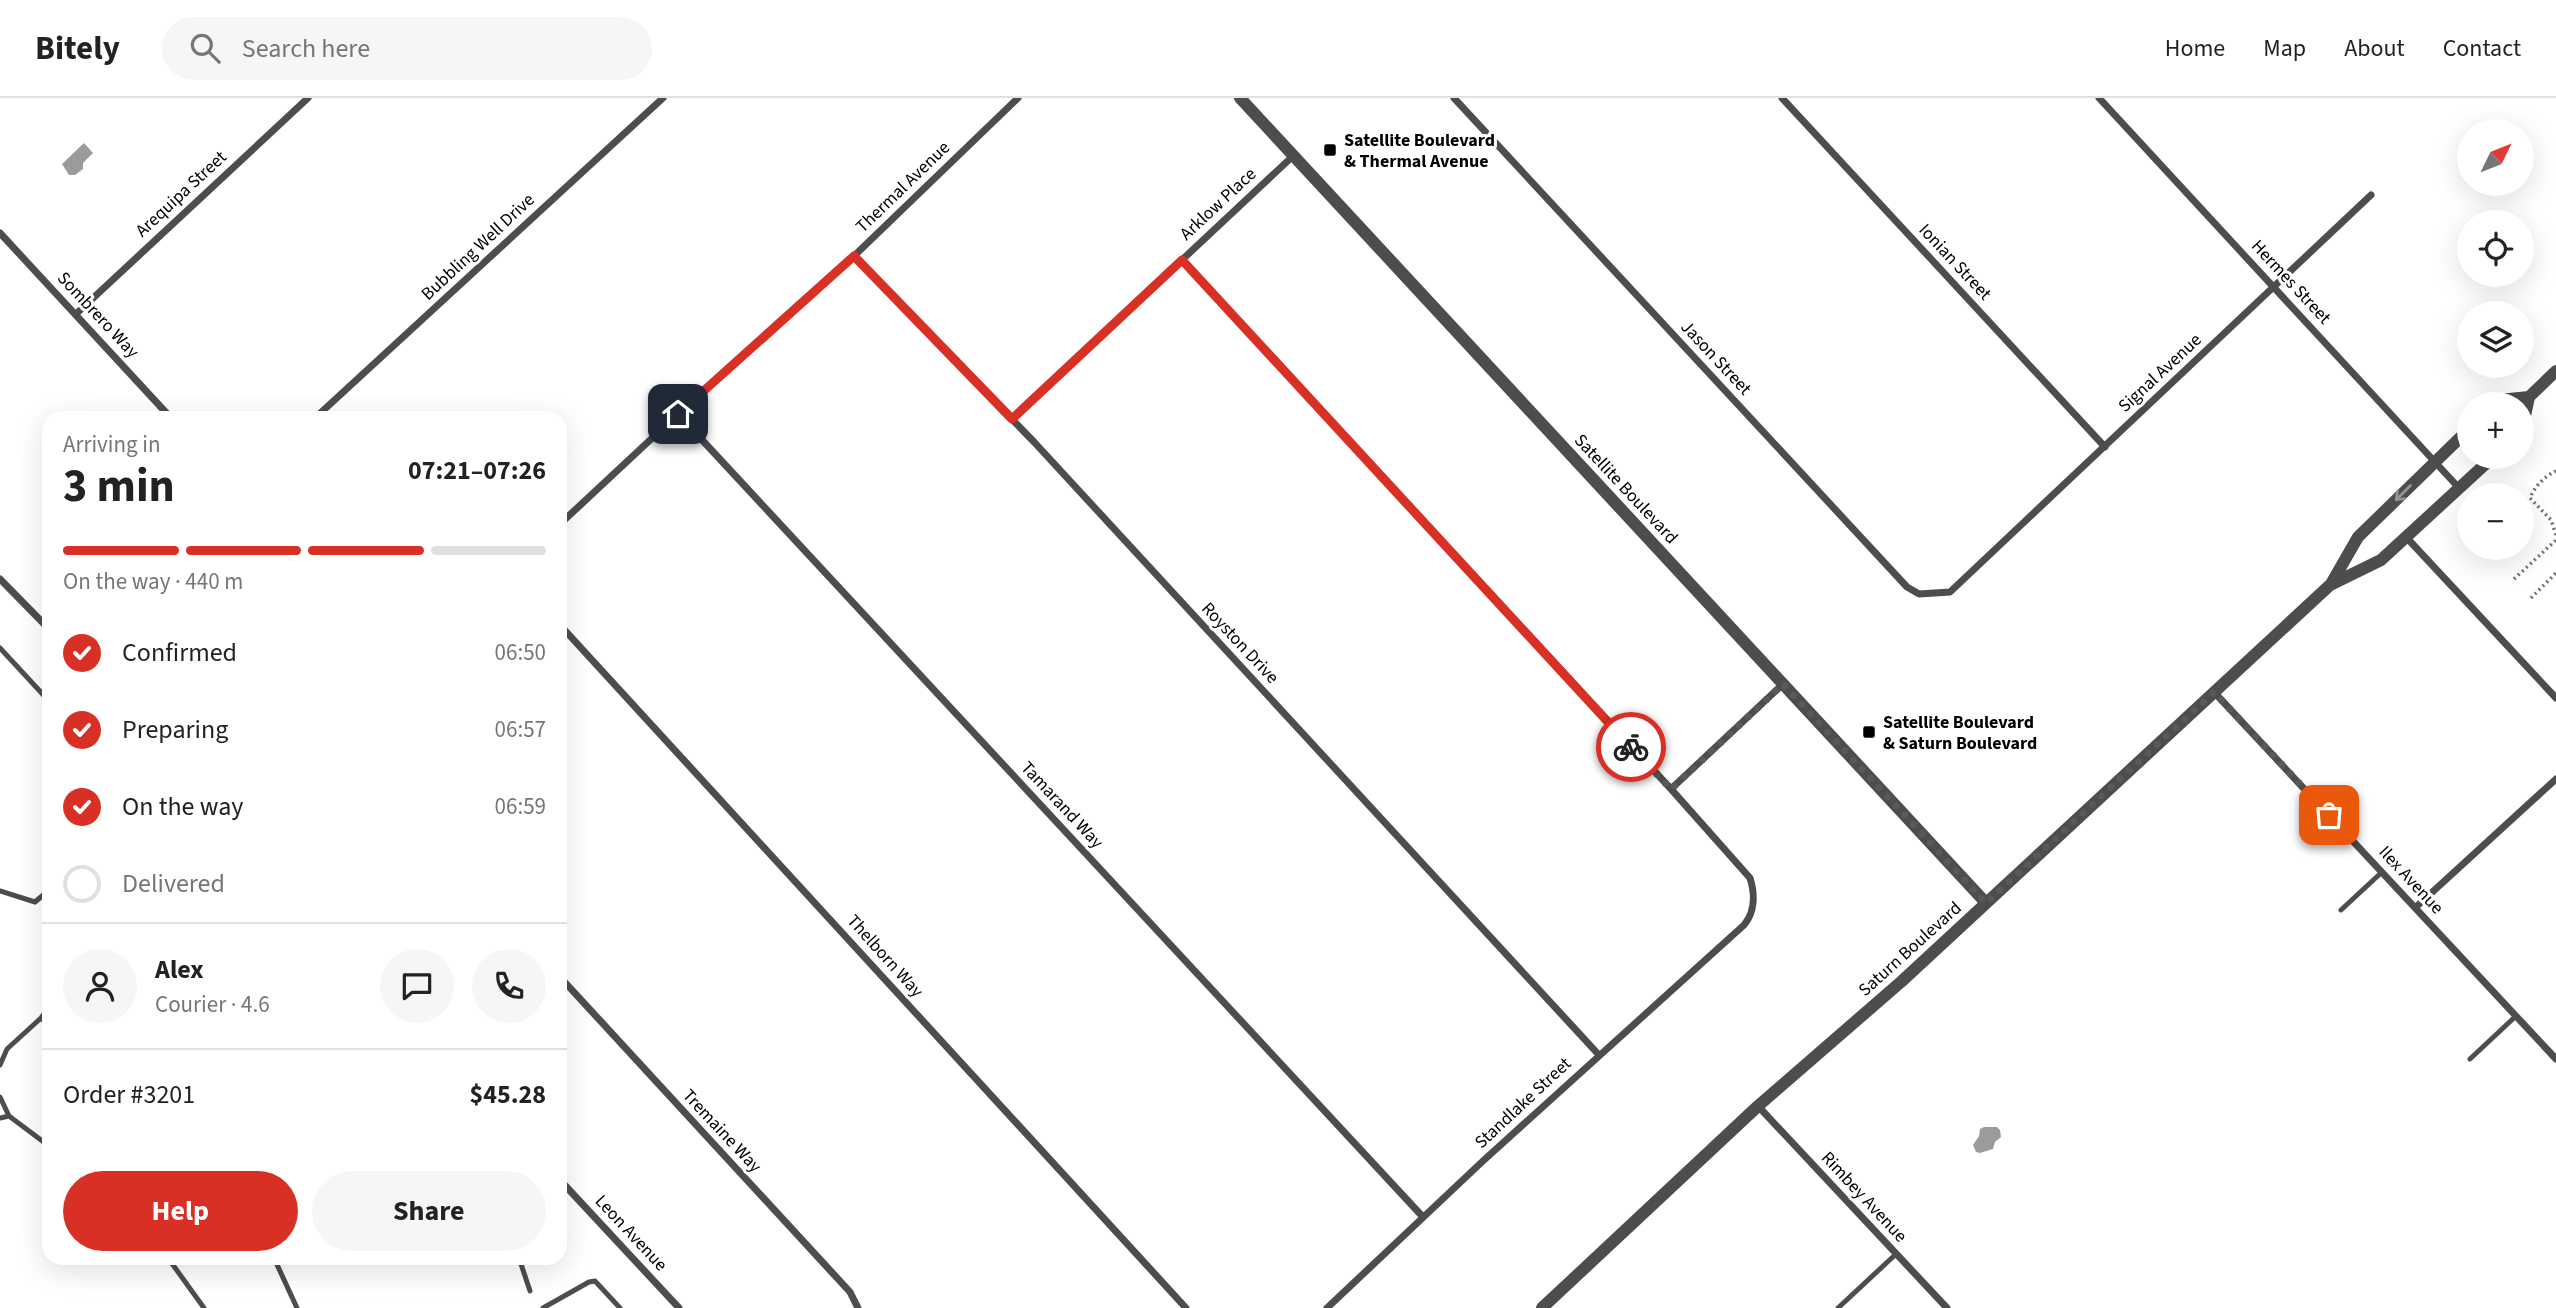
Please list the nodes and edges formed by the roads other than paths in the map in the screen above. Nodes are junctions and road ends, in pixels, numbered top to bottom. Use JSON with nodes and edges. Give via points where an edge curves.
{"nodes":[{"id":1,"x":308,"y":98,"type":"edge"},
{"id":2,"x":663,"y":98,"type":"edge"},
{"id":3,"x":1018,"y":98,"type":"edge"},
{"id":4,"x":1240,"y":98,"type":"edge"},
{"id":5,"x":1454,"y":98,"type":"edge"},
{"id":6,"x":1782,"y":98,"type":"edge"},
{"id":7,"x":2099,"y":98,"type":"edge"},
{"id":8,"x":1293,"y":156,"type":"junction"},
{"id":9,"x":2371,"y":195,"type":"dead end"},
{"id":10,"x":0,"y":233,"type":"edge"},
{"id":11,"x":854,"y":256,"type":"junction"},
{"id":12,"x":1182,"y":260,"type":"junction"},
{"id":13,"x":2275,"y":287,"type":"junction"},
{"id":14,"x":76,"y":314,"type":"junction"},
{"id":15,"x":2556,"y":370,"type":"edge"},
{"id":16,"x":2534,"y":392,"type":"edge"},
{"id":17,"x":165,"y":411,"type":"edge"},
{"id":18,"x":323,"y":411,"type":"edge"},
{"id":19,"x":678,"y":414,"type":"junction"},
{"id":20,"x":1012,"y":419,"type":"junction"},
{"id":21,"x":2457,"y":441,"type":"edge"},
{"id":22,"x":2105,"y":447,"type":"junction"},
{"id":23,"x":2435,"y":462,"type":"junction"},
{"id":24,"x":2480,"y":469,"type":"edge"},
{"id":25,"x":2464,"y":483,"type":"edge"},
{"id":26,"x":2457,"y":486,"type":"edge"},
{"id":27,"x":2457,"y":490,"type":"edge"},
{"id":28,"x":567,"y":517,"type":"edge"},
{"id":29,"x":2406,"y":537,"type":"junction"},
{"id":30,"x":1969,"y":574,"type":"joint"},
{"id":31,"x":0,"y":579,"type":"edge"},
{"id":32,"x":2330,"y":585,"type":"junction"},
{"id":33,"x":42,"y":622,"type":"edge"},
{"id":34,"x":567,"y":633,"type":"edge"},
{"id":35,"x":0,"y":648,"type":"edge"},
{"id":36,"x":1783,"y":684,"type":"junction"},
{"id":37,"x":2214,"y":692,"type":"junction"},
{"id":38,"x":42,"y":693,"type":"edge"},
{"id":39,"x":2556,"y":698,"type":"edge"},
{"id":40,"x":2556,"y":779,"type":"edge"},
{"id":41,"x":1671,"y":789,"type":"junction"},
{"id":42,"x":2382,"y":872,"type":"junction"},
{"id":43,"x":0,"y":891,"type":"edge"},
{"id":44,"x":42,"y":896,"type":"edge"},
{"id":45,"x":1986,"y":903,"type":"junction"},
{"id":46,"x":2416,"y":907,"type":"junction"},
{"id":47,"x":2341,"y":910,"type":"dead end"},
{"id":48,"x":567,"y":985,"type":"edge"},
{"id":49,"x":2516,"y":1016,"type":"junction"},
{"id":50,"x":41,"y":1018,"type":"edge"},
{"id":51,"x":1600,"y":1055,"type":"junction"},
{"id":52,"x":2470,"y":1059,"type":"dead end"},
{"id":53,"x":2556,"y":1059,"type":"edge"},
{"id":54,"x":0,"y":1065,"type":"edge"},
{"id":55,"x":0,"y":1097,"type":"edge"},
{"id":56,"x":1758,"y":1106,"type":"junction"},
{"id":57,"x":9,"y":1116,"type":"junction"},
{"id":58,"x":0,"y":1118,"type":"edge"},
{"id":59,"x":42,"y":1141,"type":"edge"},
{"id":60,"x":567,"y":1188,"type":"edge"},
{"id":61,"x":1423,"y":1217,"type":"junction"},
{"id":62,"x":1896,"y":1254,"type":"junction"},
{"id":63,"x":173,"y":1265,"type":"edge"},
{"id":64,"x":277,"y":1265,"type":"edge"},
{"id":65,"x":521,"y":1265,"type":"edge"},
{"id":66,"x":530,"y":1291,"type":"dead end"},
{"id":67,"x":204,"y":1308,"type":"edge"},
{"id":68,"x":297,"y":1308,"type":"edge"},
{"id":69,"x":544,"y":1308,"type":"edge"},
{"id":70,"x":620,"y":1308,"type":"edge"},
{"id":71,"x":679,"y":1308,"type":"edge"},
{"id":72,"x":858,"y":1308,"type":"edge"},
{"id":73,"x":1186,"y":1308,"type":"edge"},
{"id":74,"x":1327,"y":1308,"type":"edge"},
{"id":75,"x":1542,"y":1308,"type":"edge"},
{"id":76,"x":1838,"y":1308,"type":"edge"},
{"id":77,"x":1947,"y":1308,"type":"edge"}],
"edges":[{"from":1,"to":14,"type":"street","name":"Arequipa Street"},
{"from":2,"to":18,"type":"street","name":"Bubbling Well Drive"},
{"from":3,"to":11,"type":"street","name":"Thermal Avenue"},
{"from":4,"to":8,"type":"street","name":"Satellite Boulevard"},
{"from":5,"to":30,"type":"street","name":"Jason Street","via":[[1907,587],[1919,594],[1950,592]]},
{"from":6,"to":22,"type":"street","name":"Ionian Street"},
{"from":7,"to":13,"type":"street","name":"Hermes Street"},
{"from":8,"to":12,"type":"street","name":"Arklow Place"},
{"from":8,"to":36,"type":"street","name":"Satellite Boulevard"},
{"from":9,"to":13,"type":"street","name":"Signal Avenue"},
{"from":10,"to":14,"type":"street","name":"Sombrero Way"},
{"from":11,"to":19,"type":"street","name":"Thermal Avenue"},
{"from":11,"to":20,"type":"street","name":"Royston Drive"},
{"from":12,"to":20,"type":"street","name":"Arklow Place"},
{"from":12,"to":41,"type":"street"},
{"from":13,"to":22,"type":"street","name":"Signal Avenue"},
{"from":13,"to":23,"type":"street","name":"Hermes Street"},
{"from":14,"to":17,"type":"street","name":"Sombrero Way"},
{"from":15,"to":16,"type":"street"},
{"from":19,"to":28,"type":"street","name":"Thermal Avenue"},
{"from":19,"to":61,"type":"street","name":"Tamarand Way"},
{"from":20,"to":51,"type":"street","name":"Royston Drive"},
{"from":21,"to":23,"type":"street","name":"Saturn Boulevard"},
{"from":22,"to":30,"type":"street","name":"Signal Avenue"},
{"from":23,"to":26,"type":"street","name":"Hermes Street"},
{"from":23,"to":32,"type":"street","name":"Saturn Boulevard","one_way":true,"via":[[2358,537]]},
{"from":24,"to":25,"type":"street","name":"Saturn Boulevard"},
{"from":27,"to":29,"type":"street","name":"Saturn Boulevard"},
{"from":29,"to":32,"type":"street","name":"Saturn Boulevard","via":[[2381,560]]},
{"from":29,"to":39,"type":"street"},
{"from":31,"to":33,"type":"street"},
{"from":32,"to":37,"type":"street","name":"Saturn Boulevard"},
{"from":34,"to":73,"type":"street","name":"Thelborn Way"},
{"from":35,"to":38,"type":"lane"},
{"from":36,"to":41,"type":"street"},
{"from":36,"to":45,"type":"street","name":"Satellite Boulevard"},
{"from":37,"to":42,"type":"street","name":"Ilex Avenue"},
{"from":37,"to":45,"type":"street","name":"Saturn Boulevard"},
{"from":40,"to":46,"type":"street"},
{"from":41,"to":51,"type":"street","name":"Standlake Street","via":[[1750,878],[1754,890],[1751,917]]},
{"from":42,"to":46,"type":"street","name":"Ilex Avenue"},
{"from":42,"to":47,"type":"lane"},
{"from":43,"to":44,"type":"lane","via":[[35,902]]},
{"from":45,"to":56,"type":"street","name":"Saturn Boulevard"},
{"from":46,"to":49,"type":"street","name":"Ilex Avenue"},
{"from":48,"to":72,"type":"street","name":"Tremaine Way","via":[[850,1293]]},
{"from":49,"to":52,"type":"lane"},
{"from":49,"to":53,"type":"street","name":"Ilex Avenue"},
{"from":50,"to":54,"type":"lane","via":[[7,1049]]},
{"from":51,"to":61,"type":"street","name":"Standlake Street"},
{"from":55,"to":57,"type":"lane"},
{"from":56,"to":62,"type":"street","name":"Rimbey Avenue"},
{"from":56,"to":75,"type":"street","name":"Saturn Boulevard"},
{"from":57,"to":58,"type":"lane"},
{"from":57,"to":59,"type":"lane"},
{"from":60,"to":71,"type":"street","name":"Leon Avenue"},
{"from":61,"to":74,"type":"street","name":"Standlake Street"},
{"from":62,"to":76,"type":"lane"},
{"from":62,"to":77,"type":"street","name":"Rimbey Avenue"},
{"from":63,"to":67,"type":"lane"},
{"from":64,"to":68,"type":"lane"},
{"from":65,"to":66,"type":"lane"},
{"from":69,"to":70,"type":"lane","via":[[595,1282]]}]}
